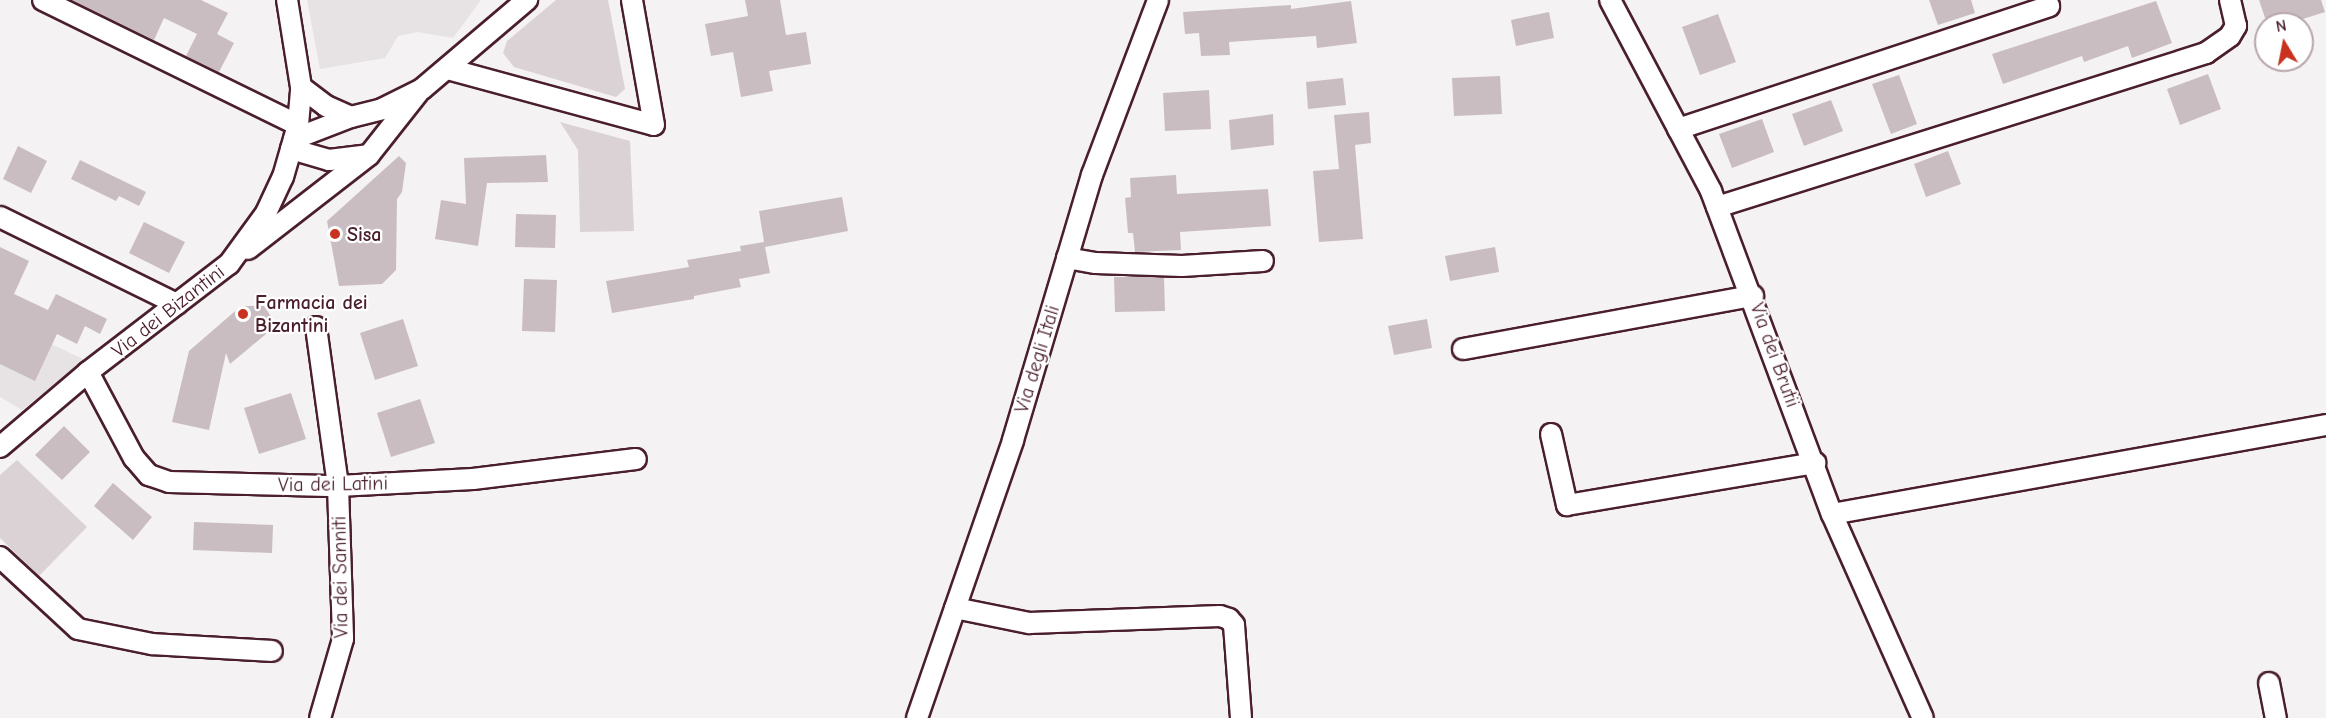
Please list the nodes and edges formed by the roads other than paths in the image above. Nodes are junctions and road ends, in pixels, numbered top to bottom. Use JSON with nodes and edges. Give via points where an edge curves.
{"nodes":[{"id":1,"x":43,"y":0,"type":"edge"},
{"id":2,"x":287,"y":0,"type":"edge"},
{"id":3,"x":527,"y":0,"type":"edge"},
{"id":4,"x":632,"y":0,"type":"edge"},
{"id":5,"x":1158,"y":0,"type":"edge"},
{"id":6,"x":1610,"y":0,"type":"edge"},
{"id":7,"x":2230,"y":0,"type":"edge"},
{"id":8,"x":2049,"y":6,"type":"dead end"},
{"id":9,"x":448,"y":69,"type":"junction"},
{"id":10,"x":301,"y":87,"type":"junction"},
{"id":11,"x":422,"y":89,"type":"junction"},
{"id":12,"x":351,"y":117,"type":"junction"},
{"id":13,"x":1678,"y":129,"type":"junction"},
{"id":14,"x":294,"y":137,"type":"junction"},
{"id":15,"x":369,"y":155,"type":"junction"},
{"id":16,"x":1716,"y":207,"type":"junction"},
{"id":17,"x":0,"y":217,"type":"edge"},
{"id":18,"x":1067,"y":258,"type":"junction"},
{"id":19,"x":1263,"y":261,"type":"dead end"},
{"id":20,"x":229,"y":264,"type":"junction"},
{"id":21,"x":1753,"y":296,"type":"junction"},
{"id":22,"x":177,"y":304,"type":"junction"},
{"id":23,"x":316,"y":327,"type":"dead end"},
{"id":24,"x":1463,"y":349,"type":"dead end"},
{"id":25,"x":88,"y":372,"type":"junction"},
{"id":26,"x":2326,"y":425,"type":"edge"},
{"id":27,"x":1551,"y":434,"type":"dead end"},
{"id":28,"x":0,"y":447,"type":"edge"},
{"id":29,"x":636,"y":459,"type":"dead end"},
{"id":30,"x":1815,"y":463,"type":"junction"},
{"id":31,"x":338,"y":486,"type":"junction"},
{"id":32,"x":1832,"y":514,"type":"junction"},
{"id":33,"x":0,"y":557,"type":"edge"},
{"id":34,"x":955,"y":608,"type":"junction"},
{"id":35,"x":272,"y":651,"type":"dead end"},
{"id":36,"x":2269,"y":683,"type":"dead end"},
{"id":37,"x":320,"y":718,"type":"edge"},
{"id":38,"x":917,"y":718,"type":"edge"},
{"id":39,"x":1241,"y":718,"type":"edge"},
{"id":40,"x":1923,"y":718,"type":"edge"},
{"id":41,"x":2276,"y":718,"type":"edge"}],
"edges":[{"from":1,"to":14,"type":"street"},
{"from":2,"to":10,"type":"street","name":"Via dei Bizantini"},
{"from":3,"to":9,"type":"street"},
{"from":4,"to":9,"type":"street","via":[[654,125]]},
{"from":5,"to":18,"type":"street","name":"Via degli Itali","via":[[1092,175]]},
{"from":6,"to":13,"type":"street","name":"Via dei Brutii"},
{"from":7,"to":16,"type":"street","via":[[2236,26],[2230,36],[2206,52]]},
{"from":8,"to":13,"type":"street"},
{"from":9,"to":11,"type":"street"},
{"from":10,"to":12,"type":"street","via":[[326,106]]},
{"from":10,"to":14,"type":"street","name":"Via dei Bizantini"},
{"from":11,"to":12,"type":"street","via":[[382,109]]},
{"from":11,"to":15,"type":"street"},
{"from":12,"to":14,"type":"street"},
{"from":13,"to":16,"type":"street","name":"Via dei Brutii"},
{"from":14,"to":15,"type":"street","via":[[329,160]]},
{"from":14,"to":20,"type":"street","name":"Via dei Bizantini","via":[[266,213]]},
{"from":15,"to":20,"type":"street"},
{"from":16,"to":21,"type":"street","name":"Via dei Brutii"},
{"from":17,"to":22,"type":"street"},
{"from":18,"to":19,"type":"street","via":[[1182,266]]},
{"from":18,"to":34,"type":"street","name":"Via degli Itali","via":[[1013,440]]},
{"from":20,"to":22,"type":"street","name":"Via dei Bizantini"},
{"from":21,"to":24,"type":"street"},
{"from":21,"to":30,"type":"street","name":"Via dei Brutii"},
{"from":22,"to":25,"type":"street","name":"Via dei Bizantini"},
{"from":23,"to":31,"type":"street","name":"Via dei Sanniti"},
{"from":25,"to":28,"type":"street","name":"Via dei Bizantini"},
{"from":25,"to":31,"type":"street","name":"Via dei Latini","via":[[134,458],[149,475],[169,482]]},
{"from":26,"to":32,"type":"street"},
{"from":27,"to":30,"type":"street","via":[[1567,505]]},
{"from":29,"to":31,"type":"street","name":"Via dei Latini","via":[[473,479]]},
{"from":30,"to":32,"type":"street","name":"Via dei Brutii"},
{"from":31,"to":37,"type":"street","name":"Via dei Sanniti","via":[[343,639]]},
{"from":32,"to":40,"type":"street","name":"Via dei Brutii"},
{"from":33,"to":35,"type":"street","via":[[78,629],[153,644]]},
{"from":34,"to":38,"type":"street","name":"Via degli Itali"},
{"from":34,"to":39,"type":"street","via":[[1029,623],[1220,616],[1229,619],[1234,625]]},
{"from":36,"to":41,"type":"street"}]}
